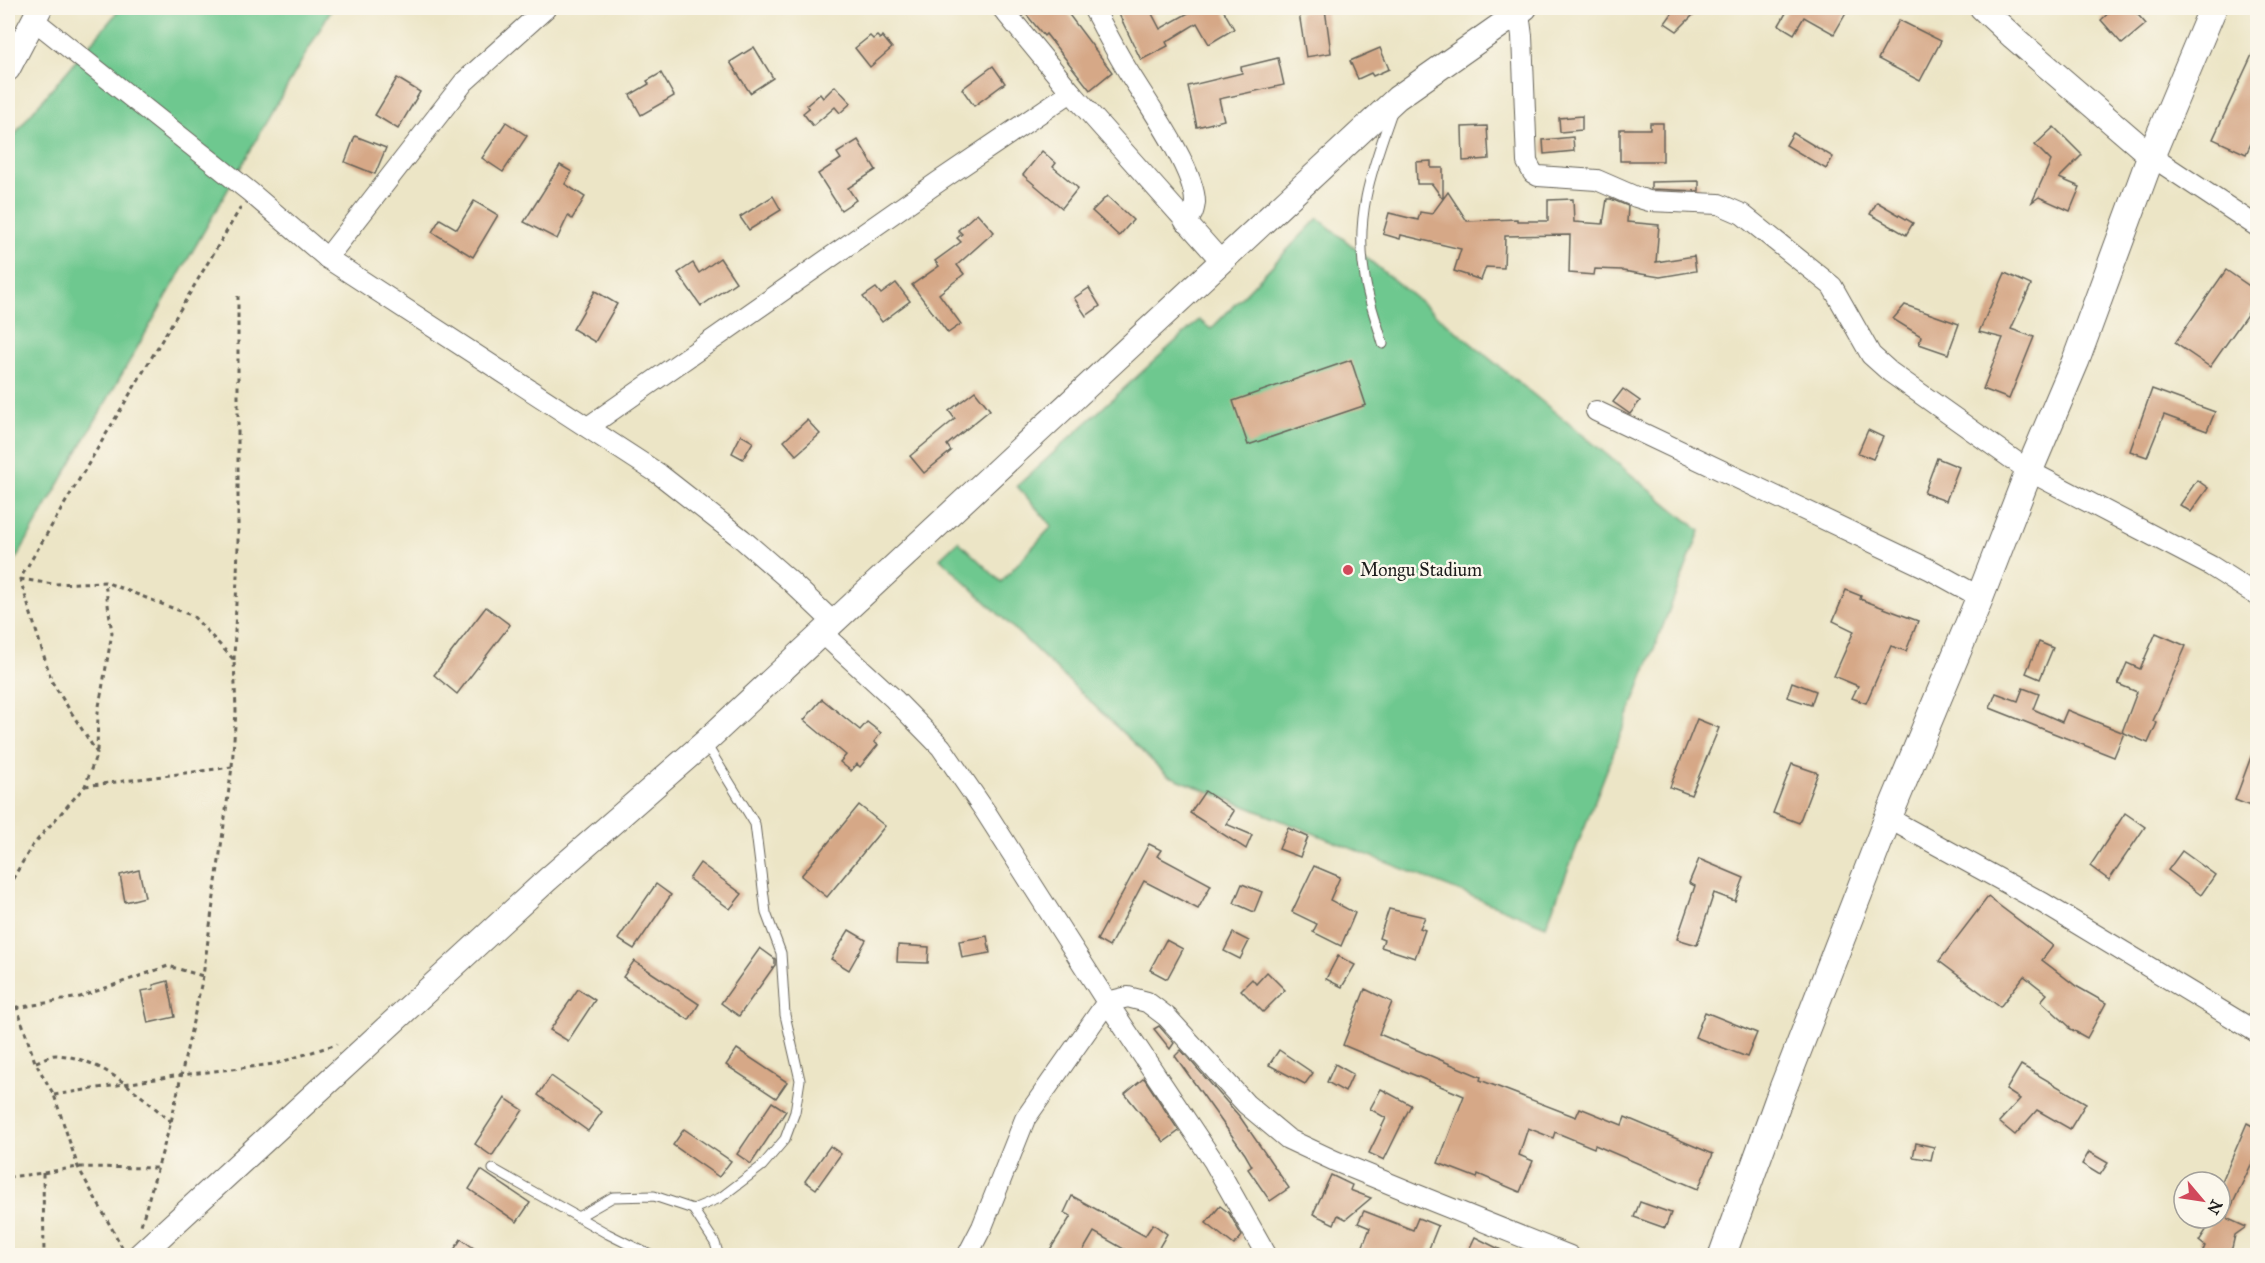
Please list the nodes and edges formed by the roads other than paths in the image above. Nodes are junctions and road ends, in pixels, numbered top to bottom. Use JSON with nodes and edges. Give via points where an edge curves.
{"nodes":[{"id":1,"x":546,"y":8,"type":"edge"},
{"id":2,"x":1002,"y":8,"type":"edge"},
{"id":3,"x":1093,"y":8,"type":"edge"},
{"id":4,"x":1983,"y":8,"type":"edge"},
{"id":5,"x":2213,"y":8,"type":"edge"},
{"id":6,"x":1522,"y":10,"type":"edge"},
{"id":7,"x":37,"y":14,"type":"edge"},
{"id":8,"x":8,"y":69,"type":"edge"},
{"id":9,"x":1071,"y":92,"type":"junction"},
{"id":10,"x":1397,"y":98,"type":"junction"},
{"id":11,"x":2151,"y":156,"type":"junction"},
{"id":12,"x":1185,"y":222,"type":"junction"},
{"id":13,"x":2258,"y":227,"type":"edge"},
{"id":14,"x":327,"y":258,"type":"junction"},
{"id":15,"x":1222,"y":262,"type":"junction"},
{"id":16,"x":1383,"y":344,"type":"dead end"},
{"id":17,"x":1596,"y":411,"type":"dead end"},
{"id":18,"x":588,"y":427,"type":"junction"},
{"id":19,"x":2029,"y":471,"type":"junction"},
{"id":20,"x":2258,"y":596,"type":"edge"},
{"id":21,"x":1980,"y":597,"type":"junction"},
{"id":22,"x":827,"y":627,"type":"junction"},
{"id":23,"x":705,"y":742,"type":"junction"},
{"id":24,"x":1888,"y":818,"type":"junction"},
{"id":25,"x":1107,"y":1002,"type":"junction"},
{"id":26,"x":2258,"y":1033,"type":"edge"},
{"id":27,"x":493,"y":1169,"type":"dead end"},
{"id":28,"x":693,"y":1209,"type":"junction"},
{"id":29,"x":578,"y":1217,"type":"junction"},
{"id":30,"x":139,"y":1245,"type":"edge"},
{"id":31,"x":652,"y":1256,"type":"edge"},
{"id":32,"x":719,"y":1256,"type":"edge"},
{"id":33,"x":967,"y":1256,"type":"edge"},
{"id":34,"x":1267,"y":1256,"type":"edge"},
{"id":35,"x":1570,"y":1256,"type":"edge"},
{"id":36,"x":1722,"y":1256,"type":"edge"}],
"edges":[{"from":1,"to":14,"type":"street","via":[[464,82]]},
{"from":2,"to":9,"type":"street"},
{"from":3,"to":12,"type":"street","via":[[1187,173],[1195,200],[1193,214]]},
{"from":4,"to":11,"type":"street"},
{"from":5,"to":11,"type":"main road"},
{"from":6,"to":10,"type":"street"},
{"from":6,"to":19,"type":"street","via":[[1527,162],[1533,173],[1597,180],[1649,201],[1719,204],[1742,214],[1832,286],[1871,355]]},
{"from":7,"to":8,"type":"street"},
{"from":7,"to":14,"type":"street"},
{"from":9,"to":12,"type":"street"},
{"from":9,"to":18,"type":"street"},
{"from":10,"to":15,"type":"street"},
{"from":10,"to":16,"type":"lane","via":[[1365,193],[1361,228],[1365,280]]},
{"from":11,"to":13,"type":"street"},
{"from":11,"to":19,"type":"main road","via":[[2076,360]]},
{"from":12,"to":15,"type":"street"},
{"from":14,"to":18,"type":"street"},
{"from":15,"to":22,"type":"street"},
{"from":17,"to":21,"type":"street"},
{"from":18,"to":22,"type":"street","via":[[659,474],[742,539],[789,580]]},
{"from":19,"to":20,"type":"street","via":[[2211,566]]},
{"from":19,"to":21,"type":"main road"},
{"from":21,"to":24,"type":"main road"},
{"from":22,"to":23,"type":"street"},
{"from":22,"to":25,"type":"street","via":[[941,747]]},
{"from":23,"to":28,"type":"lane","via":[[755,824],[766,913],[781,953],[785,1015],[800,1080],[795,1112],[785,1138],[762,1166],[720,1198]]},
{"from":23,"to":30,"type":"street"},
{"from":24,"to":26,"type":"street","via":[[2043,903]]},
{"from":24,"to":36,"type":"main road"},
{"from":25,"to":33,"type":"street","via":[[1025,1119]]},
{"from":25,"to":34,"type":"street","via":[[1214,1162]]},
{"from":25,"to":35,"type":"street","via":[[1128,997],[1147,1002],[1167,1017],[1246,1104],[1288,1138],[1375,1178]]},
{"from":27,"to":29,"type":"lane"},
{"from":28,"to":29,"type":"lane","via":[[654,1196],[613,1197]]},
{"from":28,"to":32,"type":"lane"},
{"from":29,"to":31,"type":"lane"}]}
